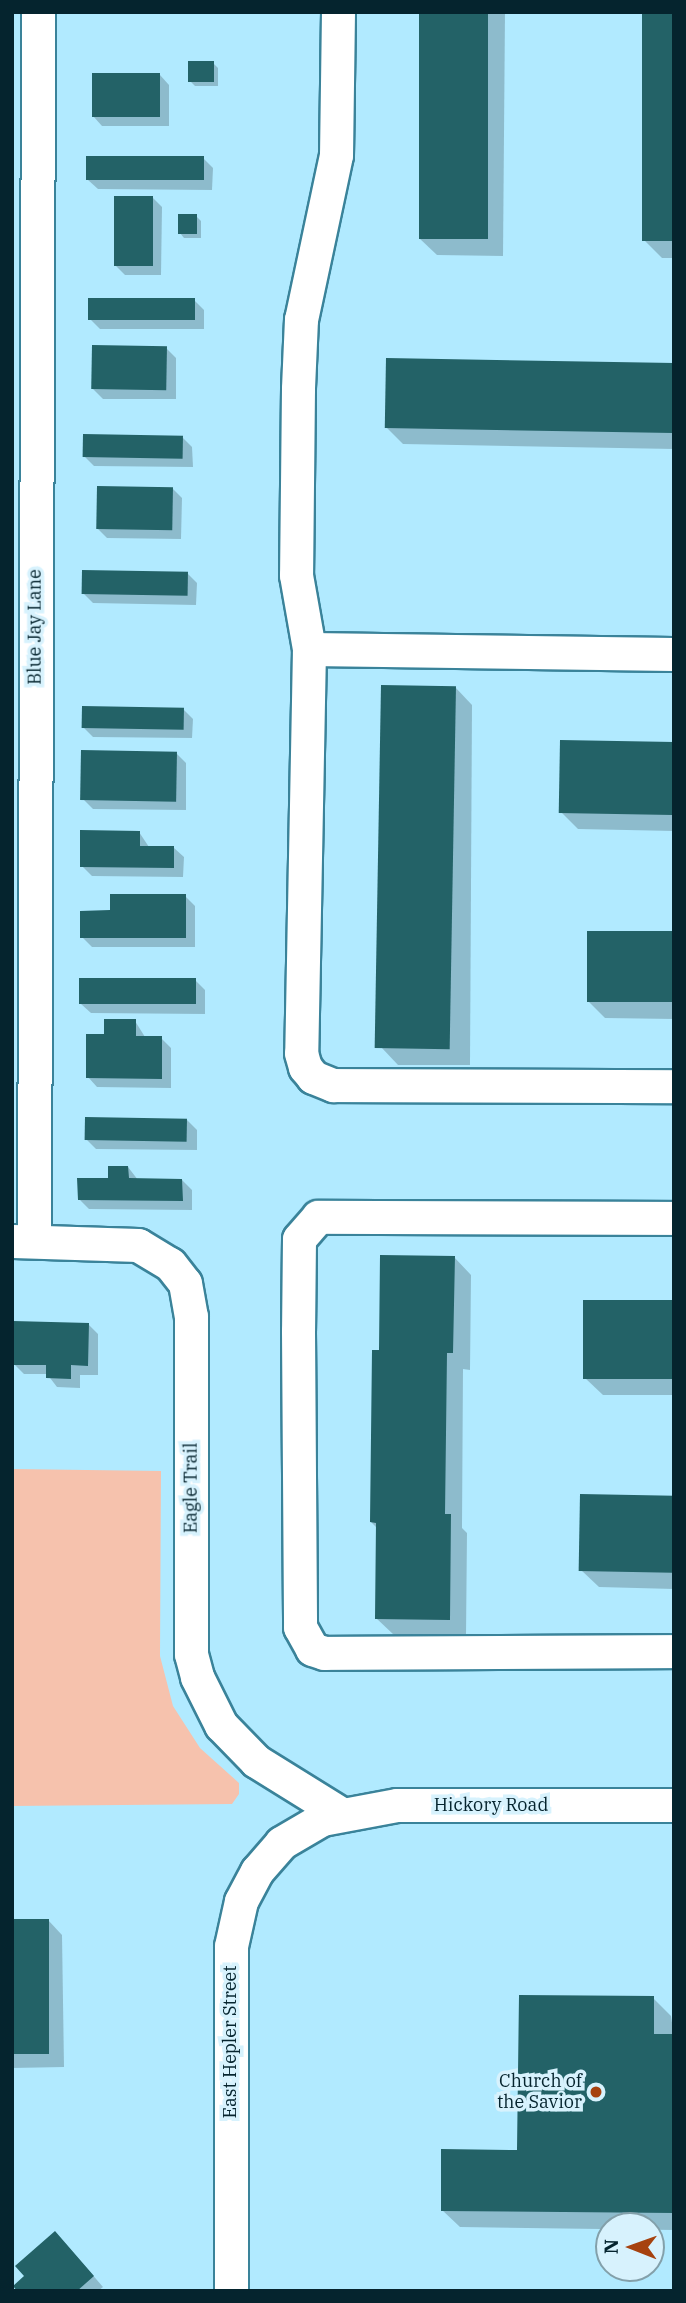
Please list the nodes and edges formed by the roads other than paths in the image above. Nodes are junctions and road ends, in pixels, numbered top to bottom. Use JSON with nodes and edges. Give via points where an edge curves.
{"nodes":[{"id":1,"x":38,"y":12,"type":"edge"},
{"id":2,"x":338,"y":12,"type":"edge"},
{"id":3,"x":309,"y":649,"type":"junction"},
{"id":4,"x":674,"y":654,"type":"edge"},
{"id":5,"x":674,"y":1086,"type":"edge"},
{"id":6,"x":674,"y":1217,"type":"edge"},
{"id":7,"x":23,"y":1241,"type":"edge"},
{"id":8,"x":674,"y":1651,"type":"edge"},
{"id":9,"x":674,"y":1805,"type":"edge"},
{"id":10,"x":326,"y":1819,"type":"junction"},
{"id":11,"x":231,"y":2291,"type":"edge"}],
"edges":[{"from":1,"to":7,"type":"street","name":"Blue Jay Lane"},
{"from":2,"to":3,"type":"street","via":[[336,155],[301,319],[296,575]]},
{"from":3,"to":4,"type":"street"},
{"from":3,"to":5,"type":"street","via":[[302,1053],[313,1077],[333,1085]]},
{"from":6,"to":8,"type":"street","via":[[318,1217],[299,1239],[298,1331],[300,1627],[312,1649],[324,1653]]},
{"from":7,"to":10,"type":"street","name":"Eagle Trail","via":[[138,1245],[170,1264],[184,1283],[191,1316],[191,1654],[197,1677],[220,1725]]},
{"from":9,"to":10,"type":"street","name":"Hickory Road","via":[[397,1805]]},
{"from":10,"to":11,"type":"street","name":"East Hepler Street","via":[[281,1843],[257,1871],[241,1901],[230,1946]]}]}
